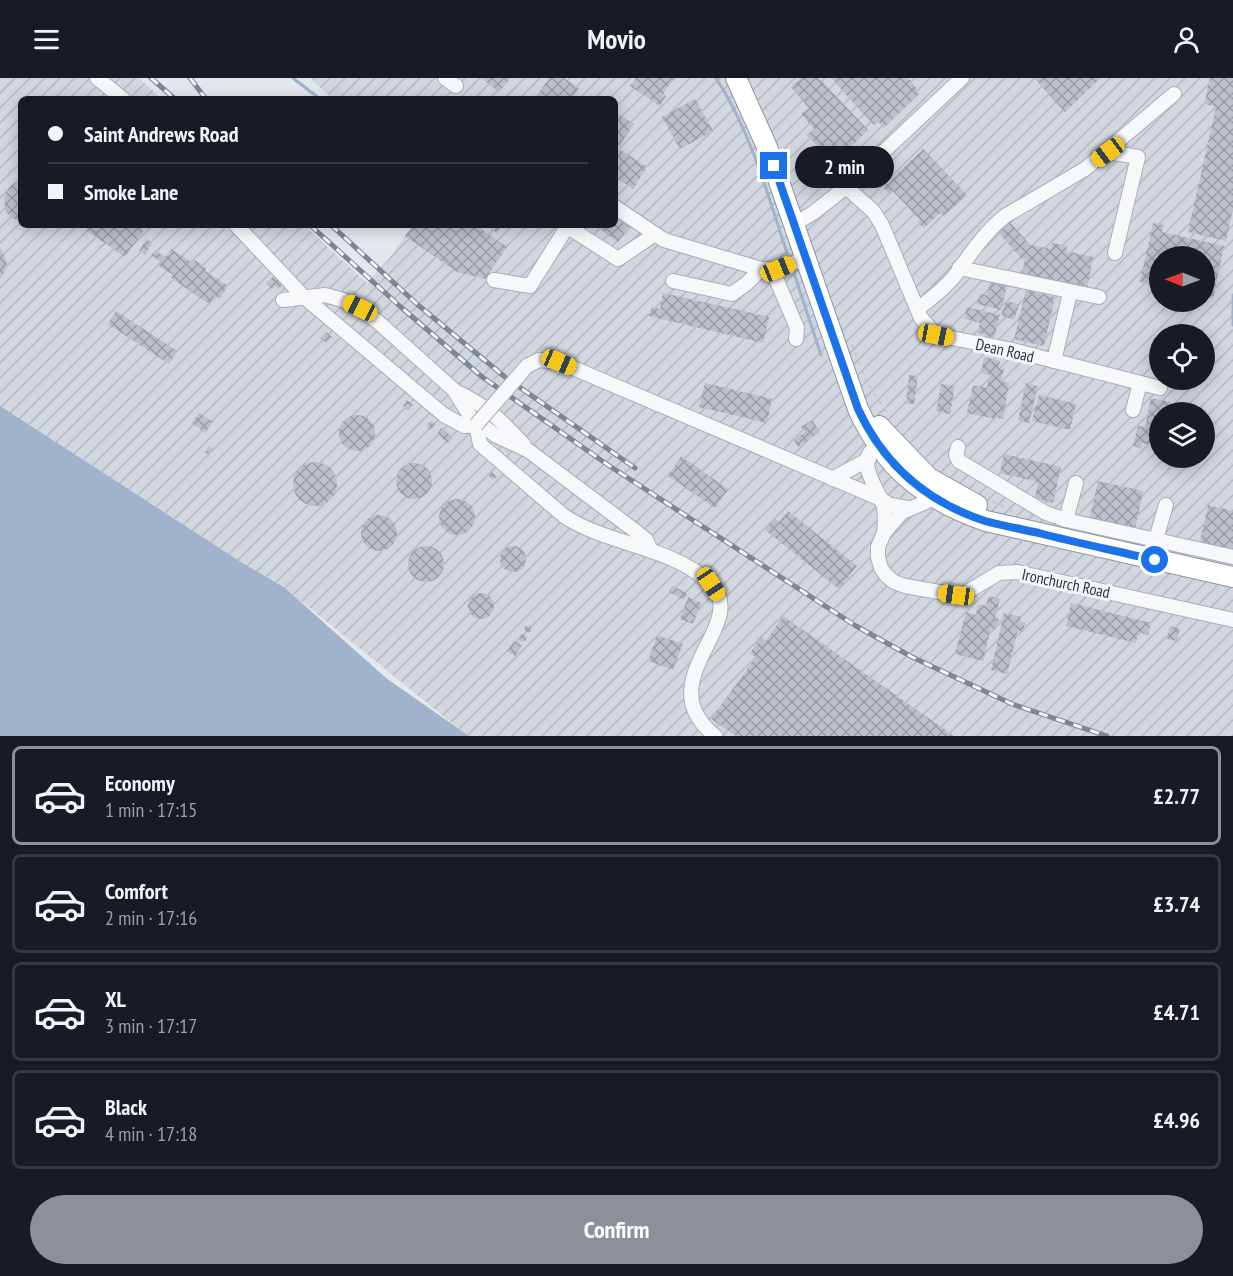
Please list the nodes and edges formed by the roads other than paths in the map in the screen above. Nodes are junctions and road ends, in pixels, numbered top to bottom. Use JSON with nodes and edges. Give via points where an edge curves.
{"nodes":[{"id":1,"x":97,"y":78,"type":"edge"},
{"id":2,"x":736,"y":78,"type":"edge"},
{"id":3,"x":957,"y":79,"type":"edge"},
{"id":4,"x":1174,"y":94,"type":"dead end"},
{"id":5,"x":119,"y":96,"type":"edge"},
{"id":6,"x":1108,"y":152,"type":"junction"},
{"id":7,"x":846,"y":188,"type":"junction"},
{"id":8,"x":618,"y":209,"type":"edge"},
{"id":9,"x":794,"y":224,"type":"junction"},
{"id":10,"x":239,"y":228,"type":"edge"},
{"id":11,"x":565,"y":228,"type":"edge"},
{"id":12,"x":569,"y":228,"type":"edge"},
{"id":13,"x":654,"y":234,"type":"junction"},
{"id":14,"x":1115,"y":253,"type":"dead end"},
{"id":15,"x":806,"y":258,"type":"junction"},
{"id":16,"x":959,"y":268,"type":"junction"},
{"id":17,"x":766,"y":269,"type":"junction"},
{"id":18,"x":494,"y":280,"type":"dead end"},
{"id":19,"x":673,"y":281,"type":"dead end"},
{"id":20,"x":304,"y":297,"type":"junction"},
{"id":21,"x":1069,"y":297,"type":"dead end"},
{"id":22,"x":1099,"y":297,"type":"dead end"},
{"id":23,"x":283,"y":300,"type":"dead end"},
{"id":24,"x":918,"y":309,"type":"junction"},
{"id":25,"x":796,"y":339,"type":"dead end"},
{"id":26,"x":1054,"y":361,"type":"junction"},
{"id":27,"x":1140,"y":383,"type":"junction"},
{"id":28,"x":1149,"y":385,"type":"edge"},
{"id":29,"x":1133,"y":410,"type":"dead end"},
{"id":30,"x":476,"y":425,"type":"junction"},
{"id":31,"x":958,"y":447,"type":"dead end"},
{"id":32,"x":881,"y":450,"type":"junction"},
{"id":33,"x":832,"y":479,"type":"junction"},
{"id":34,"x":1076,"y":483,"type":"dead end"},
{"id":35,"x":930,"y":487,"type":"junction"},
{"id":36,"x":881,"y":499,"type":"junction"},
{"id":37,"x":1166,"y":505,"type":"dead end"},
{"id":38,"x":908,"y":508,"type":"junction"},
{"id":39,"x":1066,"y":520,"type":"junction"},
{"id":40,"x":884,"y":533,"type":"junction"},
{"id":41,"x":1156,"y":539,"type":"junction"},
{"id":42,"x":651,"y":550,"type":"junction"},
{"id":43,"x":1233,"y":557,"type":"edge"},
{"id":44,"x":1233,"y":578,"type":"edge"},
{"id":45,"x":1233,"y":620,"type":"edge"},
{"id":46,"x":715,"y":736,"type":"edge"}],
"edges":[{"from":1,"to":5,"type":"street"},
{"from":2,"to":9,"type":"highway","via":[[767,147]]},
{"from":3,"to":7,"type":"street"},
{"from":4,"to":6,"type":"street"},
{"from":6,"to":14,"type":"street","via":[[1138,157]]},
{"from":6,"to":16,"type":"street","via":[[1005,216]]},
{"from":7,"to":9,"type":"street"},
{"from":7,"to":24,"type":"street","name":"Dean Road","via":[[873,211],[882,225]]},
{"from":8,"to":13,"type":"street"},
{"from":9,"to":15,"type":"highway"},
{"from":10,"to":20,"type":"street"},
{"from":11,"to":18,"type":"street","via":[[530,286]]},
{"from":12,"to":13,"type":"street","via":[[618,259]]},
{"from":13,"to":17,"type":"street"},
{"from":15,"to":17,"type":"street","via":[[778,269]]},
{"from":15,"to":32,"type":"highway","via":[[850,385],[866,410]]},
{"from":16,"to":22,"type":"street"},
{"from":16,"to":24,"type":"street","via":[[944,288]]},
{"from":17,"to":19,"type":"street","via":[[732,294]]},
{"from":17,"to":25,"type":"street","via":[[797,328]]},
{"from":20,"to":23,"type":"street"},
{"from":20,"to":30,"type":"street","via":[[444,415],[464,426]]},
{"from":20,"to":42,"type":"street","via":[[325,295],[360,308],[454,390],[494,414],[529,451],[634,530]]},
{"from":21,"to":26,"type":"street"},
{"from":24,"to":26,"type":"street","name":"Dean Road","via":[[936,335]]},
{"from":26,"to":27,"type":"street","name":"Dean Road"},
{"from":27,"to":28,"type":"street","name":"Dean Road"},
{"from":27,"to":29,"type":"street"},
{"from":30,"to":33,"type":"street","bridge":true,"via":[[527,366],[539,360],[559,362]]},
{"from":30,"to":42,"type":"street","via":[[480,444],[564,516]]},
{"from":31,"to":39,"type":"street","via":[[959,461],[1046,513]]},
{"from":32,"to":33,"type":"street"},
{"from":32,"to":35,"type":"highway","via":[[904,476]]},
{"from":32,"to":36,"type":"street","via":[[869,477]]},
{"from":33,"to":36,"type":"street"},
{"from":34,"to":39,"type":"street"},
{"from":35,"to":38,"type":"street","via":[[921,505]]},
{"from":35,"to":44,"type":"highway","via":[[963,513],[986,521]]},
{"from":36,"to":38,"type":"street"},
{"from":36,"to":40,"type":"street"},
{"from":37,"to":41,"type":"street"},
{"from":38,"to":40,"type":"street"},
{"from":39,"to":41,"type":"street"},
{"from":40,"to":45,"type":"street","name":"Ironchurch Road","via":[[878,547],[880,568],[894,582],[905,586],[964,594],[999,573],[1017,572]]},
{"from":41,"to":43,"type":"street"},
{"from":42,"to":46,"type":"street","via":[[698,574],[718,594],[720,617],[697,664],[692,694],[697,719]]}]}
